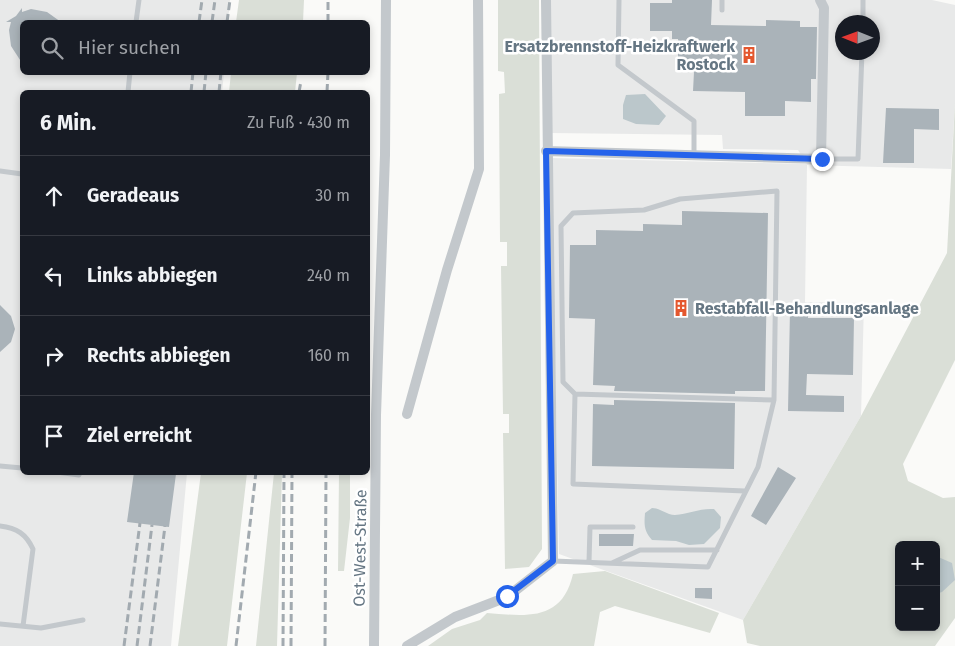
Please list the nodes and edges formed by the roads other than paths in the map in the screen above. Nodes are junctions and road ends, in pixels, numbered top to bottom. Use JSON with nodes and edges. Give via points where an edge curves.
{"nodes":[{"id":1,"x":139,"y":0,"type":"edge"},
{"id":2,"x":386,"y":0,"type":"edge"},
{"id":3,"x":478,"y":0,"type":"edge"},
{"id":4,"x":546,"y":0,"type":"edge"},
{"id":5,"x":619,"y":0,"type":"edge"},
{"id":6,"x":722,"y":0,"type":"edge"},
{"id":7,"x":820,"y":0,"type":"edge"},
{"id":8,"x":863,"y":0,"type":"edge"},
{"id":9,"x":722,"y":10,"type":"dead end"},
{"id":10,"x":863,"y":15,"type":"edge"},
{"id":11,"x":136,"y":20,"type":"edge"},
{"id":12,"x":862,"y":60,"type":"edge"},
{"id":13,"x":130,"y":75,"type":"edge"},
{"id":14,"x":128,"y":90,"type":"edge"},
{"id":15,"x":546,"y":151,"type":"junction"},
{"id":16,"x":694,"y":155,"type":"junction"},
{"id":17,"x":822,"y":159,"type":"junction"},
{"id":18,"x":0,"y":171,"type":"edge"},
{"id":19,"x":20,"y":174,"type":"edge"},
{"id":20,"x":575,"y":394,"type":"junction"},
{"id":21,"x":774,"y":400,"type":"junction"},
{"id":22,"x":406,"y":414,"type":"dead end"},
{"id":23,"x":0,"y":466,"type":"edge"},
{"id":24,"x":20,"y":468,"type":"edge"},
{"id":25,"x":745,"y":491,"type":"junction"},
{"id":26,"x":0,"y":526,"type":"edge"},
{"id":27,"x":634,"y":527,"type":"dead end"},
{"id":28,"x":716,"y":550,"type":"junction"},
{"id":29,"x":553,"y":561,"type":"junction"},
{"id":30,"x":589,"y":562,"type":"junction"},
{"id":31,"x":611,"y":563,"type":"junction"},
{"id":32,"x":83,"y":620,"type":"dead end"},
{"id":33,"x":0,"y":624,"type":"edge"},
{"id":34,"x":23,"y":626,"type":"junction"},
{"id":35,"x":374,"y":646,"type":"edge"},
{"id":36,"x":407,"y":646,"type":"edge"}],
"edges":[{"from":1,"to":11,"type":"lane"},
{"from":2,"to":35,"type":"street","name":"Ost-West-Straße"},
{"from":3,"to":22,"type":"street","via":[[479,169]]},
{"from":4,"to":15,"type":"street"},
{"from":5,"to":16,"type":"lane","via":[[618,66],[694,121]]},
{"from":6,"to":9,"type":"lane"},
{"from":7,"to":17,"type":"street","via":[[824,8]]},
{"from":8,"to":10,"type":"lane"},
{"from":12,"to":17,"type":"lane","via":[[858,159]]},
{"from":13,"to":14,"type":"lane"},
{"from":15,"to":16,"type":"street"},
{"from":15,"to":29,"type":"street"},
{"from":16,"to":17,"type":"street"},
{"from":18,"to":19,"type":"lane"},
{"from":20,"to":21,"type":"lane"},
{"from":20,"to":21,"type":"lane","via":[[563,382],[561,226],[573,213],[644,210],[680,199],[777,191]]},
{"from":20,"to":25,"type":"lane","via":[[573,484]]},
{"from":21,"to":25,"type":"lane","via":[[758,467]]},
{"from":23,"to":24,"type":"lane"},
{"from":25,"to":28,"type":"lane"},
{"from":26,"to":34,"type":"lane","via":[[22,532],[32,549]]},
{"from":27,"to":30,"type":"lane","via":[[590,527]]},
{"from":28,"to":31,"type":"lane","via":[[640,550]]},
{"from":28,"to":31,"type":"lane","via":[[708,567]]},
{"from":29,"to":30,"type":"lane"},
{"from":29,"to":36,"type":"street","via":[[507,596],[455,617]]},
{"from":30,"to":31,"type":"lane"},
{"from":32,"to":34,"type":"lane","via":[[41,628]]},
{"from":33,"to":34,"type":"lane"}]}
